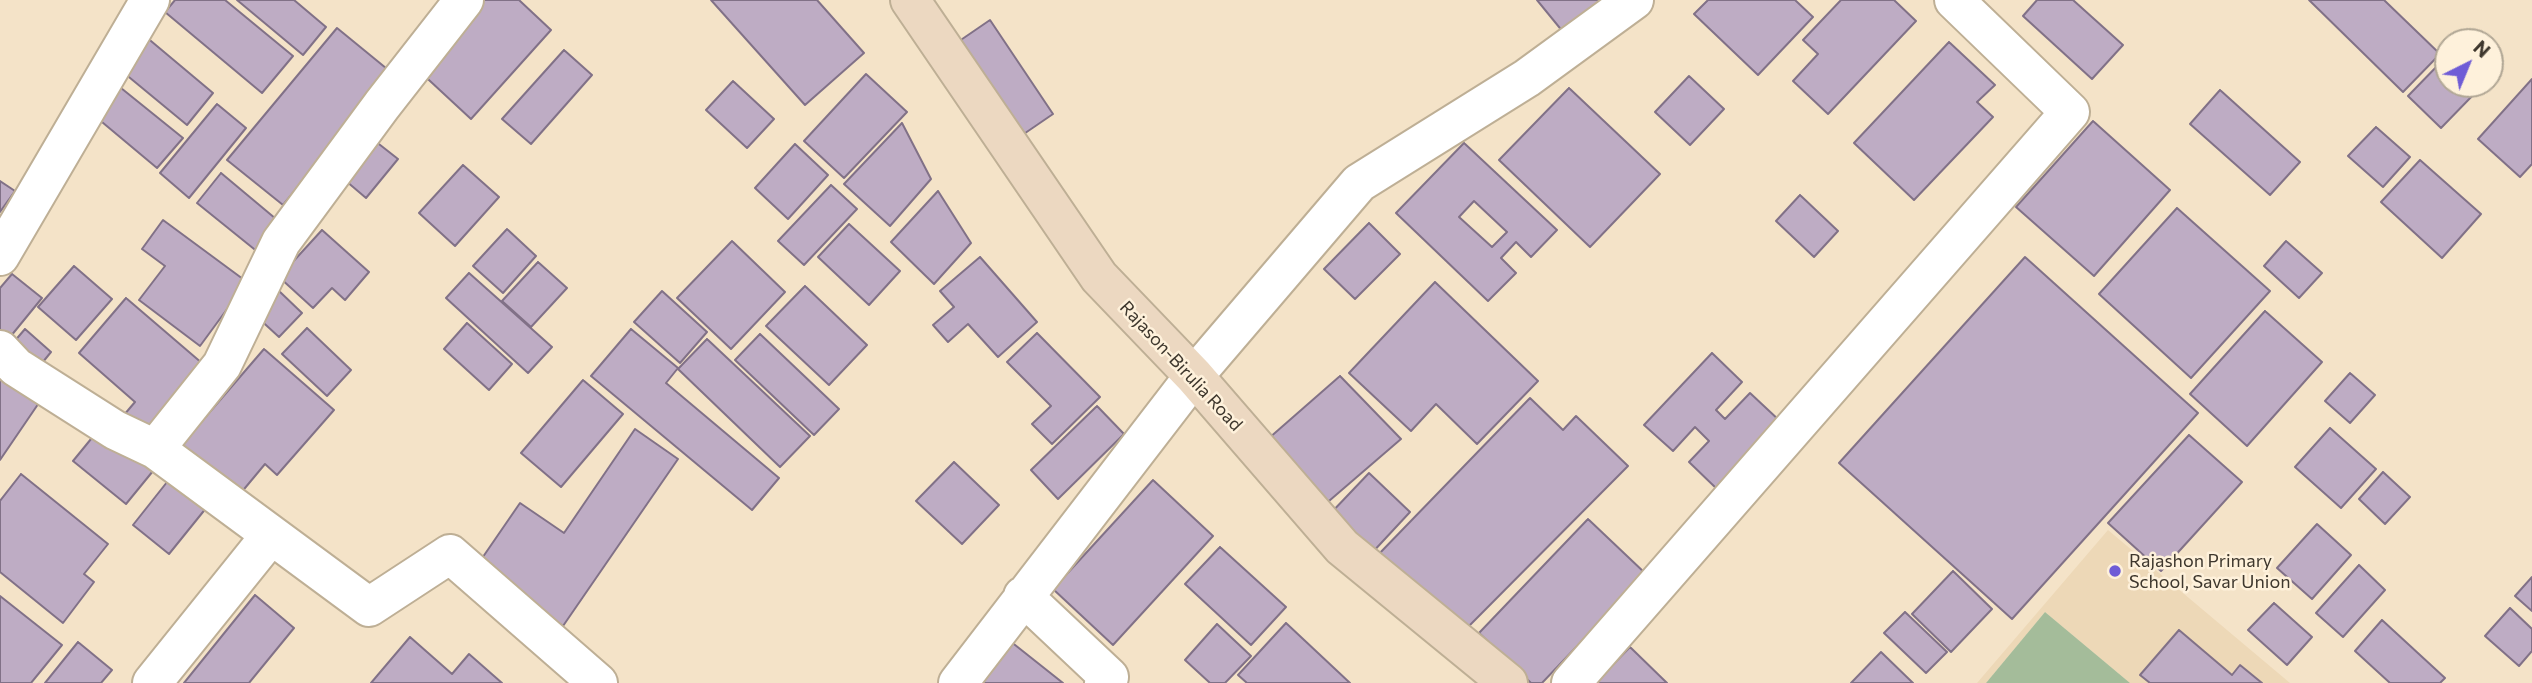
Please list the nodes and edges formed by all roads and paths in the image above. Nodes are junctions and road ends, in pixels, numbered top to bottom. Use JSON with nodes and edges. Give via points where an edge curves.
{"nodes":[{"id":1,"x":150,"y":0,"type":"edge"},
{"id":2,"x":464,"y":0,"type":"edge"},
{"id":3,"x":910,"y":0,"type":"edge"},
{"id":4,"x":1634,"y":0,"type":"edge"},
{"id":5,"x":1954,"y":0,"type":"edge"},
{"id":6,"x":0,"y":256,"type":"edge"},
{"id":7,"x":0,"y":350,"type":"edge"},
{"id":8,"x":1194,"y":376,"type":"junction"},
{"id":9,"x":155,"y":449,"type":"junction"},
{"id":10,"x":271,"y":535,"type":"junction"},
{"id":11,"x":1023,"y":596,"type":"junction"},
{"id":12,"x":152,"y":683,"type":"edge"},
{"id":13,"x":598,"y":683,"type":"edge"},
{"id":14,"x":958,"y":683,"type":"edge"},
{"id":15,"x":1104,"y":683,"type":"edge"},
{"id":16,"x":1508,"y":683,"type":"edge"},
{"id":17,"x":1571,"y":683,"type":"edge"}],
"edges":[{"from":1,"to":6,"type":"street"},
{"from":2,"to":9,"type":"street","via":[[281,242],[222,365]]},
{"from":3,"to":8,"type":"street","name":"Rajason-Birulia Road","via":[[1100,277]]},
{"from":4,"to":8,"type":"street","via":[[1527,78],[1359,183]]},
{"from":5,"to":17,"type":"street","via":[[2070,112]]},
{"from":7,"to":9,"type":"street","via":[[16,367],[115,430]]},
{"from":8,"to":11,"type":"street"},
{"from":8,"to":16,"type":"street","name":"Rajason-Birulia Road","via":[[1342,547]]},
{"from":9,"to":10,"type":"street"},
{"from":10,"to":12,"type":"street"},
{"from":10,"to":13,"type":"street","via":[[369,607],[450,554]]},
{"from":11,"to":14,"type":"street"},
{"from":11,"to":15,"type":"street","via":[[1109,677]]}]}
